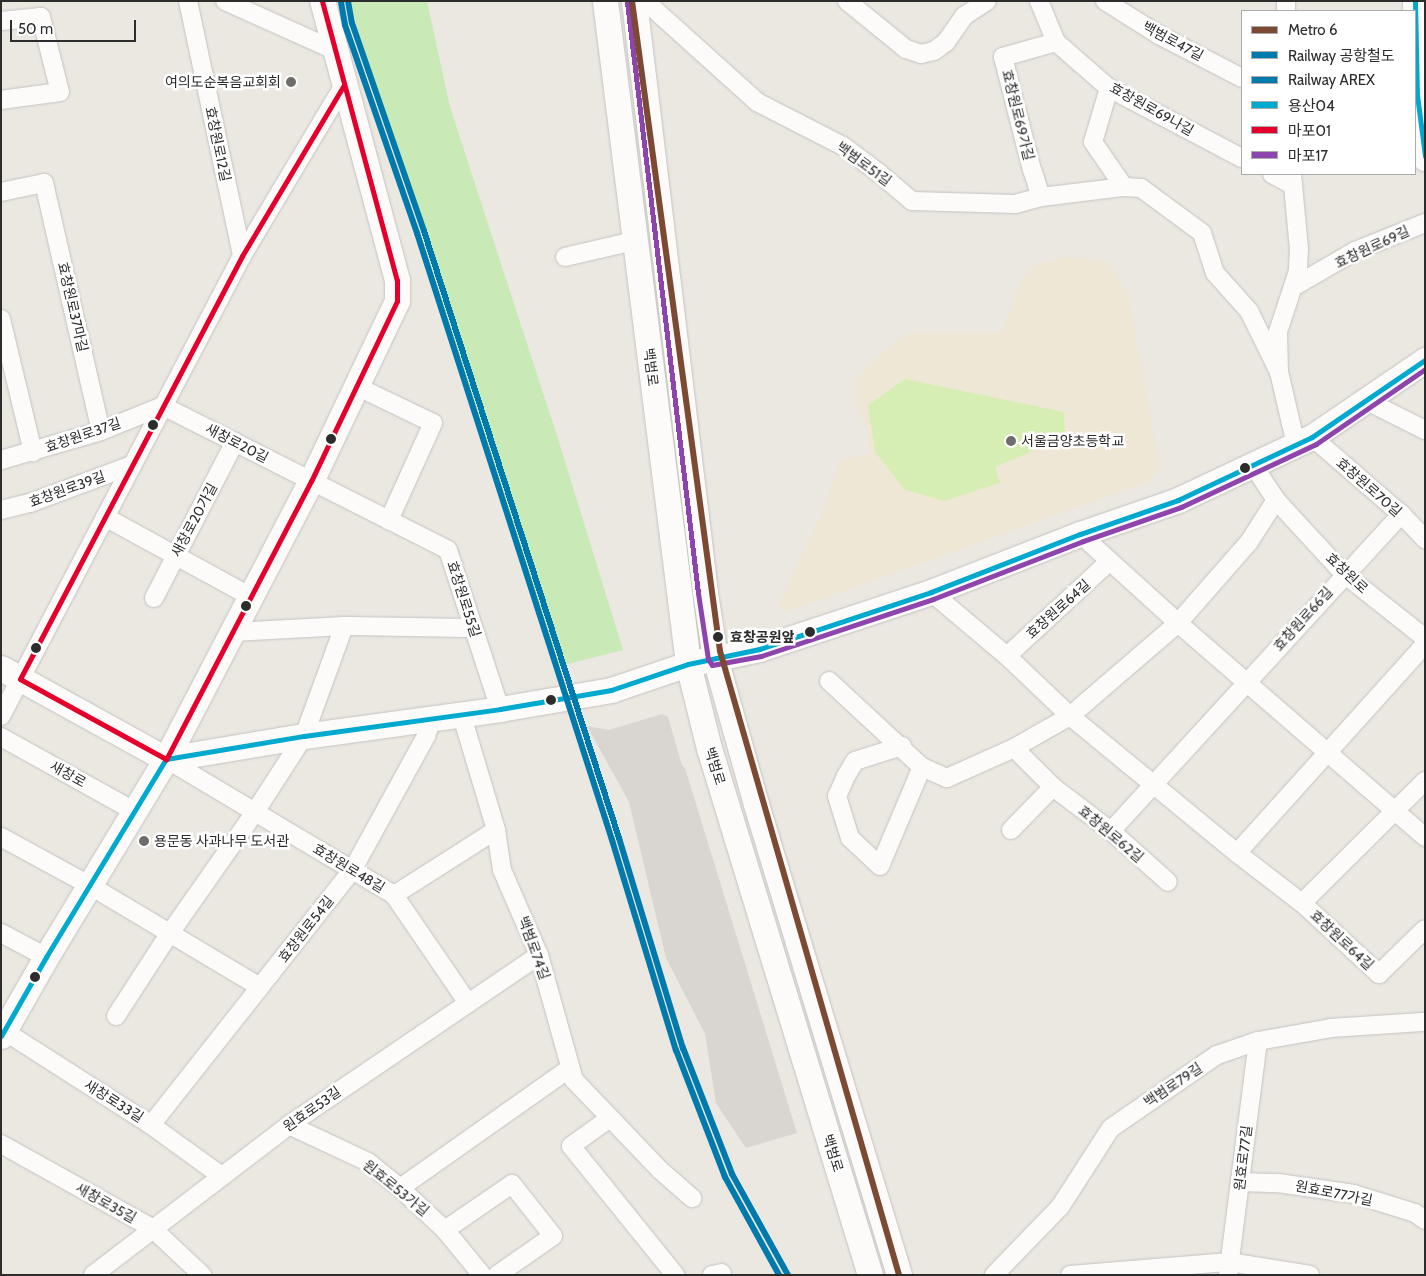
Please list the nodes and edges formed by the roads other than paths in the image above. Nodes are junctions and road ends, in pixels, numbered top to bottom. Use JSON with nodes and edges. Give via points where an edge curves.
{"nodes":[{"id":1,"x":188,"y":1,"type":"edge"},
{"id":2,"x":225,"y":1,"type":"edge"},
{"id":3,"x":322,"y":1,"type":"edge"},
{"id":4,"x":605,"y":1,"type":"edge"},
{"id":5,"x":634,"y":1,"type":"edge"},
{"id":6,"x":645,"y":1,"type":"edge"},
{"id":7,"x":848,"y":1,"type":"edge"},
{"id":8,"x":987,"y":1,"type":"edge"},
{"id":9,"x":1039,"y":1,"type":"edge"},
{"id":10,"x":1105,"y":1,"type":"edge"},
{"id":11,"x":966,"y":9,"type":"edge"},
{"id":12,"x":1,"y":21,"type":"edge"},
{"id":13,"x":1056,"y":42,"type":"junction"},
{"id":14,"x":334,"y":50,"type":"junction"},
{"id":15,"x":1416,"y":56,"type":"edge"},
{"id":16,"x":1241,"y":77,"type":"edge"},
{"id":17,"x":344,"y":85,"type":"junction"},
{"id":18,"x":1109,"y":88,"type":"junction"},
{"id":19,"x":1,"y":100,"type":"edge"},
{"id":20,"x":1241,"y":157,"type":"edge"},
{"id":21,"x":1425,"y":158,"type":"edge"},
{"id":22,"x":1276,"y":175,"type":"edge"},
{"id":23,"x":1292,"y":179,"type":"edge"},
{"id":24,"x":1124,"y":187,"type":"junction"},
{"id":25,"x":1,"y":192,"type":"edge"},
{"id":26,"x":1041,"y":197,"type":"junction"},
{"id":27,"x":1425,"y":223,"type":"edge"},
{"id":28,"x":634,"y":241,"type":"junction"},
{"id":29,"x":242,"y":256,"type":"junction"},
{"id":30,"x":565,"y":257,"type":"dead end"},
{"id":31,"x":1293,"y":287,"type":"junction"},
{"id":32,"x":1,"y":319,"type":"edge"},
{"id":33,"x":1425,"y":360,"type":"edge"},
{"id":34,"x":1279,"y":372,"type":"junction"},
{"id":35,"x":356,"y":386,"type":"junction"},
{"id":36,"x":1367,"y":401,"type":"junction"},
{"id":37,"x":163,"y":406,"type":"junction"},
{"id":38,"x":1425,"y":430,"type":"edge"},
{"id":39,"x":101,"y":431,"type":"junction"},
{"id":40,"x":1304,"y":441,"type":"junction"},
{"id":41,"x":235,"y":442,"type":"junction"},
{"id":42,"x":33,"y":452,"type":"junction"},
{"id":43,"x":1,"y":460,"type":"edge"},
{"id":44,"x":132,"y":465,"type":"junction"},
{"id":45,"x":1253,"y":465,"type":"junction"},
{"id":46,"x":310,"y":482,"type":"junction"},
{"id":47,"x":1276,"y":500,"type":"junction"},
{"id":48,"x":1,"y":510,"type":"edge"},
{"id":49,"x":1401,"y":514,"type":"junction"},
{"id":50,"x":105,"y":516,"type":"junction"},
{"id":51,"x":389,"y":520,"type":"junction"},
{"id":52,"x":697,"y":522,"type":"junction"},
{"id":53,"x":672,"y":525,"type":"junction"},
{"id":54,"x":1080,"y":534,"type":"junction"},
{"id":55,"x":1425,"y":539,"type":"edge"},
{"id":56,"x":176,"y":554,"type":"junction"},
{"id":57,"x":1109,"y":562,"type":"junction"},
{"id":58,"x":1344,"y":574,"type":"junction"},
{"id":59,"x":931,"y":592,"type":"junction"},
{"id":60,"x":251,"y":597,"type":"junction"},
{"id":61,"x":154,"y":598,"type":"dead end"},
{"id":62,"x":1178,"y":623,"type":"junction"},
{"id":63,"x":344,"y":626,"type":"junction"},
{"id":64,"x":473,"y":628,"type":"junction"},
{"id":65,"x":233,"y":632,"type":"junction"},
{"id":66,"x":1425,"y":638,"type":"edge"},
{"id":67,"x":1425,"y":644,"type":"edge"},
{"id":68,"x":1007,"y":656,"type":"junction"},
{"id":69,"x":715,"y":658,"type":"junction"},
{"id":70,"x":688,"y":664,"type":"junction"},
{"id":71,"x":10,"y":674,"type":"edge"},
{"id":72,"x":829,"y":681,"type":"dead end"},
{"id":73,"x":1246,"y":681,"type":"junction"},
{"id":74,"x":500,"y":709,"type":"junction"},
{"id":75,"x":461,"y":713,"type":"junction"},
{"id":76,"x":1,"y":716,"type":"edge"},
{"id":77,"x":1070,"y":716,"type":"junction"},
{"id":78,"x":433,"y":717,"type":"junction"},
{"id":79,"x":304,"y":736,"type":"junction"},
{"id":80,"x":1,"y":737,"type":"edge"},
{"id":81,"x":902,"y":746,"type":"junction"},
{"id":82,"x":1014,"y":748,"type":"junction"},
{"id":83,"x":1328,"y":752,"type":"junction"},
{"id":84,"x":166,"y":758,"type":"junction"},
{"id":85,"x":922,"y":767,"type":"junction"},
{"id":86,"x":1425,"y":781,"type":"edge"},
{"id":87,"x":1154,"y":784,"type":"junction"},
{"id":88,"x":1053,"y":787,"type":"junction"},
{"id":89,"x":756,"y":804,"type":"junction"},
{"id":90,"x":134,"y":811,"type":"junction"},
{"id":91,"x":255,"y":812,"type":"junction"},
{"id":92,"x":730,"y":812,"type":"junction"},
{"id":93,"x":1395,"y":812,"type":"junction"},
{"id":94,"x":496,"y":830,"type":"junction"},
{"id":95,"x":1012,"y":830,"type":"dead end"},
{"id":96,"x":1111,"y":831,"type":"junction"},
{"id":97,"x":1,"y":837,"type":"edge"},
{"id":98,"x":1425,"y":837,"type":"edge"},
{"id":99,"x":1238,"y":853,"type":"junction"},
{"id":100,"x":354,"y":869,"type":"junction"},
{"id":101,"x":1168,"y":882,"type":"dead end"},
{"id":102,"x":89,"y":884,"type":"junction"},
{"id":103,"x":394,"y":895,"type":"junction"},
{"id":104,"x":1302,"y":903,"type":"junction"},
{"id":105,"x":1425,"y":929,"type":"edge"},
{"id":106,"x":1,"y":933,"type":"edge"},
{"id":107,"x":170,"y":933,"type":"junction"},
{"id":108,"x":539,"y":954,"type":"junction"},
{"id":109,"x":46,"y":957,"type":"junction"},
{"id":110,"x":260,"y":987,"type":"junction"},
{"id":111,"x":468,"y":1003,"type":"junction"},
{"id":112,"x":116,"y":1016,"type":"dead end"},
{"id":113,"x":1425,"y":1022,"type":"edge"},
{"id":114,"x":2,"y":1032,"type":"edge"},
{"id":115,"x":1258,"y":1040,"type":"junction"},
{"id":116,"x":570,"y":1068,"type":"junction"},
{"id":117,"x":610,"y":1118,"type":"junction"},
{"id":118,"x":151,"y":1124,"type":"junction"},
{"id":119,"x":289,"y":1125,"type":"junction"},
{"id":120,"x":1,"y":1144,"type":"edge"},
{"id":121,"x":220,"y":1175,"type":"junction"},
{"id":122,"x":1240,"y":1182,"type":"junction"},
{"id":123,"x":400,"y":1188,"type":"junction"},
{"id":124,"x":692,"y":1198,"type":"dead end"},
{"id":125,"x":1425,"y":1220,"type":"edge"},
{"id":126,"x":152,"y":1228,"type":"junction"},
{"id":127,"x":445,"y":1230,"type":"junction"},
{"id":128,"x":861,"y":1243,"type":"junction"},
{"id":129,"x":1229,"y":1268,"type":"edge"},
{"id":130,"x":93,"y":1275,"type":"edge"},
{"id":131,"x":202,"y":1275,"type":"edge"},
{"id":132,"x":482,"y":1275,"type":"edge"},
{"id":133,"x":496,"y":1275,"type":"edge"},
{"id":134,"x":675,"y":1275,"type":"edge"},
{"id":135,"x":870,"y":1275,"type":"edge"},
{"id":136,"x":881,"y":1275,"type":"edge"},
{"id":137,"x":899,"y":1275,"type":"edge"},
{"id":138,"x":994,"y":1275,"type":"edge"},
{"id":139,"x":1070,"y":1275,"type":"edge"},
{"id":140,"x":1310,"y":1275,"type":"edge"}],
"edges":[{"from":1,"to":29,"type":"street","name":"효창원로12길"},
{"from":2,"to":14,"type":"street"},
{"from":3,"to":14,"type":"main road"},
{"from":4,"to":28,"type":"main road","name":"백범로"},
{"from":5,"to":52,"type":"main road","name":"백범로"},
{"from":6,"to":26,"type":"street","name":"백범로51길","via":[[757,102],[842,146],[912,201],[1015,204]]},
{"from":7,"to":11,"type":"street","via":[[906,49],[920,54],[934,51],[946,42]]},
{"from":8,"to":11,"type":"street"},
{"from":9,"to":13,"type":"street","name":"효창원로69나길"},
{"from":10,"to":16,"type":"street","name":"백범로47길","via":[[1159,36]]},
{"from":12,"to":19,"type":"street","via":[[41,17],[60,92]]},
{"from":13,"to":18,"type":"street","name":"효창원로69나길"},
{"from":13,"to":26,"type":"street","name":"효창원로69가길","via":[[1003,57]]},
{"from":14,"to":17,"type":"main road"},
{"from":15,"to":21,"type":"main road"},
{"from":17,"to":29,"type":"street"},
{"from":17,"to":35,"type":"main road","via":[[397,280],[397,301]]},
{"from":18,"to":20,"type":"street","name":"효창원로69나길"},
{"from":18,"to":24,"type":"street","via":[[1093,142]]},
{"from":22,"to":23,"type":"street"},
{"from":23,"to":31,"type":"street","via":[[1299,248]]},
{"from":24,"to":26,"type":"street","name":"백범로51길"},
{"from":24,"to":34,"type":"street","via":[[1142,188],[1202,233],[1215,273],[1249,311]]},
{"from":25,"to":39,"type":"street","name":"효창원로37마길","via":[[44,183]]},
{"from":27,"to":31,"type":"street","name":"효창원로69길","via":[[1355,252]]},
{"from":28,"to":30,"type":"street"},
{"from":28,"to":53,"type":"main road","name":"백범로"},
{"from":29,"to":37,"type":"street"},
{"from":31,"to":34,"type":"street","via":[[1278,332]]},
{"from":32,"to":42,"type":"street"},
{"from":33,"to":36,"type":"main road"},
{"from":34,"to":40,"type":"street"},
{"from":35,"to":46,"type":"main road"},
{"from":35,"to":51,"type":"street","via":[[434,423]]},
{"from":36,"to":38,"type":"street"},
{"from":36,"to":40,"type":"main road"},
{"from":37,"to":39,"type":"street","name":"효창원로37길"},
{"from":37,"to":41,"type":"street","name":"새창로20길"},
{"from":37,"to":44,"type":"street"},
{"from":39,"to":42,"type":"street","name":"효창원로37길"},
{"from":40,"to":45,"type":"main road"},
{"from":40,"to":49,"type":"street","name":"효창원로70길"},
{"from":41,"to":46,"type":"street","name":"새창로20길"},
{"from":41,"to":56,"type":"street","name":"새창로20가길"},
{"from":42,"to":43,"type":"street","name":"효창원로37길"},
{"from":44,"to":48,"type":"street","name":"효창원로39길","via":[[30,503]]},
{"from":44,"to":50,"type":"street"},
{"from":45,"to":47,"type":"street"},
{"from":45,"to":54,"type":"main road","via":[[1178,500]]},
{"from":46,"to":51,"type":"street","name":"효창원로55길"},
{"from":46,"to":60,"type":"main road"},
{"from":47,"to":58,"type":"street","name":"효창원로"},
{"from":47,"to":62,"type":"street","via":[[1249,542]]},
{"from":49,"to":55,"type":"street","name":"효창원로70길"},
{"from":49,"to":58,"type":"street","name":"효창원로66길"},
{"from":50,"to":56,"type":"street"},
{"from":50,"to":71,"type":"street"},
{"from":51,"to":64,"type":"street","name":"효창원로55길","via":[[448,550]]},
{"from":52,"to":53,"type":"main road","via":[[689,536],[681,536]]},
{"from":52,"to":69,"type":"main road","name":"백범로"},
{"from":53,"to":70,"type":"main road","name":"백범로"},
{"from":54,"to":57,"type":"street"},
{"from":54,"to":59,"type":"main road"},
{"from":56,"to":60,"type":"street"},
{"from":56,"to":61,"type":"street","name":"새창로20가길"},
{"from":57,"to":62,"type":"street"},
{"from":57,"to":68,"type":"street","name":"효창원로64길"},
{"from":58,"to":66,"type":"street","name":"효창원로"},
{"from":58,"to":73,"type":"street","name":"효창원로66길"},
{"from":59,"to":68,"type":"street","name":"효창원로64길"},
{"from":59,"to":69,"type":"main road","via":[[759,649]]},
{"from":60,"to":65,"type":"main road"},
{"from":62,"to":73,"type":"street"},
{"from":62,"to":77,"type":"street"},
{"from":63,"to":64,"type":"street"},
{"from":63,"to":65,"type":"street"},
{"from":63,"to":79,"type":"street"},
{"from":64,"to":74,"type":"street","name":"효창원로55길"},
{"from":65,"to":84,"type":"main road"},
{"from":67,"to":83,"type":"street"},
{"from":68,"to":77,"type":"street","name":"효창원로64길"},
{"from":69,"to":70,"type":"main road"},
{"from":69,"to":89,"type":"main road","name":"백범로"},
{"from":70,"to":74,"type":"main road","via":[[611,690]]},
{"from":70,"to":92,"type":"main road","name":"백범로"},
{"from":71,"to":76,"type":"street"},
{"from":71,"to":84,"type":"main road"},
{"from":72,"to":81,"type":"street"},
{"from":73,"to":83,"type":"street"},
{"from":73,"to":87,"type":"street"},
{"from":74,"to":75,"type":"main road"},
{"from":75,"to":78,"type":"main road"},
{"from":75,"to":94,"type":"street","name":"백범로74길"},
{"from":77,"to":82,"type":"street"},
{"from":77,"to":87,"type":"street","name":"효창원로64길"},
{"from":78,"to":79,"type":"main road"},
{"from":78,"to":100,"type":"street","name":"효창원로54길","via":[[426,736]]},
{"from":79,"to":84,"type":"main road"},
{"from":79,"to":91,"type":"street"},
{"from":80,"to":90,"type":"street","name":"새창로"},
{"from":81,"to":85,"type":"street"},
{"from":81,"to":85,"type":"street","via":[[855,761],[837,796],[850,838],[880,866]]},
{"from":82,"to":85,"type":"street","via":[[946,778]]},
{"from":82,"to":88,"type":"street","name":"효창원로62길"},
{"from":83,"to":93,"type":"street"},
{"from":83,"to":99,"type":"street"},
{"from":84,"to":90,"type":"main road"},
{"from":84,"to":91,"type":"street","name":"효창원로48길"},
{"from":86,"to":93,"type":"street"},
{"from":87,"to":96,"type":"street"},
{"from":87,"to":99,"type":"street","name":"효창원로64길"},
{"from":88,"to":95,"type":"street"},
{"from":88,"to":96,"type":"street","name":"효창원로62길"},
{"from":89,"to":92,"type":"main road","via":[[746,794],[734,799]]},
{"from":89,"to":137,"type":"main road","name":"백범로"},
{"from":90,"to":102,"type":"main road"},
{"from":91,"to":100,"type":"street","name":"효창원로48길"},
{"from":91,"to":107,"type":"street"},
{"from":92,"to":128,"type":"main road","name":"백범로"},
{"from":93,"to":98,"type":"street"},
{"from":93,"to":104,"type":"street","name":"효창원로64길"},
{"from":94,"to":103,"type":"street"},
{"from":94,"to":108,"type":"street","name":"백범로74길","via":[[502,870]]},
{"from":96,"to":101,"type":"street","name":"효창원로62길"},
{"from":97,"to":102,"type":"street"},
{"from":99,"to":104,"type":"street","name":"효창원로64길"},
{"from":100,"to":103,"type":"street","name":"효창원로48길"},
{"from":100,"to":110,"type":"street","name":"효창원로54길"},
{"from":102,"to":107,"type":"street"},
{"from":102,"to":109,"type":"main road"},
{"from":103,"to":111,"type":"street","name":"효창원로48길"},
{"from":104,"to":105,"type":"street","name":"효창원로64길","via":[[1379,974]]},
{"from":106,"to":109,"type":"street"},
{"from":107,"to":110,"type":"street"},
{"from":107,"to":112,"type":"street"},
{"from":108,"to":111,"type":"street","name":"원효로53길"},
{"from":108,"to":116,"type":"street","name":"백범로74길"},
{"from":109,"to":114,"type":"main road"},
{"from":110,"to":118,"type":"street","name":"효창원로54길"},
{"from":111,"to":119,"type":"street","name":"원효로53길"},
{"from":113,"to":115,"type":"street","name":"백범로79길","via":[[1331,1028]]},
{"from":114,"to":118,"type":"street","name":"새창로33길"},
{"from":115,"to":122,"type":"street","name":"원효로77길"},
{"from":115,"to":138,"type":"street","name":"백범로79길","via":[[1217,1055],[1110,1128],[1060,1207]]},
{"from":116,"to":117,"type":"street","name":"백범로74길","via":[[574,1080]]},
{"from":116,"to":123,"type":"street"},
{"from":117,"to":124,"type":"street","name":"백범로74길"},
{"from":117,"to":134,"type":"street","via":[[571,1146]]},
{"from":118,"to":121,"type":"street","name":"새창로33길"},
{"from":119,"to":121,"type":"street","name":"원효로53길"},
{"from":119,"to":123,"type":"street","name":"원효로53가길","via":[[368,1162]]},
{"from":120,"to":126,"type":"street","name":"새창로35길"},
{"from":121,"to":126,"type":"street","name":"원효로53길"},
{"from":122,"to":125,"type":"street","name":"원효로77가길","via":[[1278,1182],[1354,1194],[1416,1212]]},
{"from":122,"to":129,"type":"street","name":"원효로77길"},
{"from":123,"to":127,"type":"street","name":"원효로53가길"},
{"from":126,"to":130,"type":"street","name":"원효로53길"},
{"from":126,"to":131,"type":"street","name":"새창로35길"},
{"from":127,"to":132,"type":"street","name":"원효로53가길"},
{"from":127,"to":133,"type":"street","via":[[512,1184],[553,1236]]},
{"from":128,"to":135,"type":"main road","name":"백범로"},
{"from":128,"to":136,"type":"main road"},
{"from":129,"to":139,"type":"street"},
{"from":129,"to":140,"type":"street"}]}
